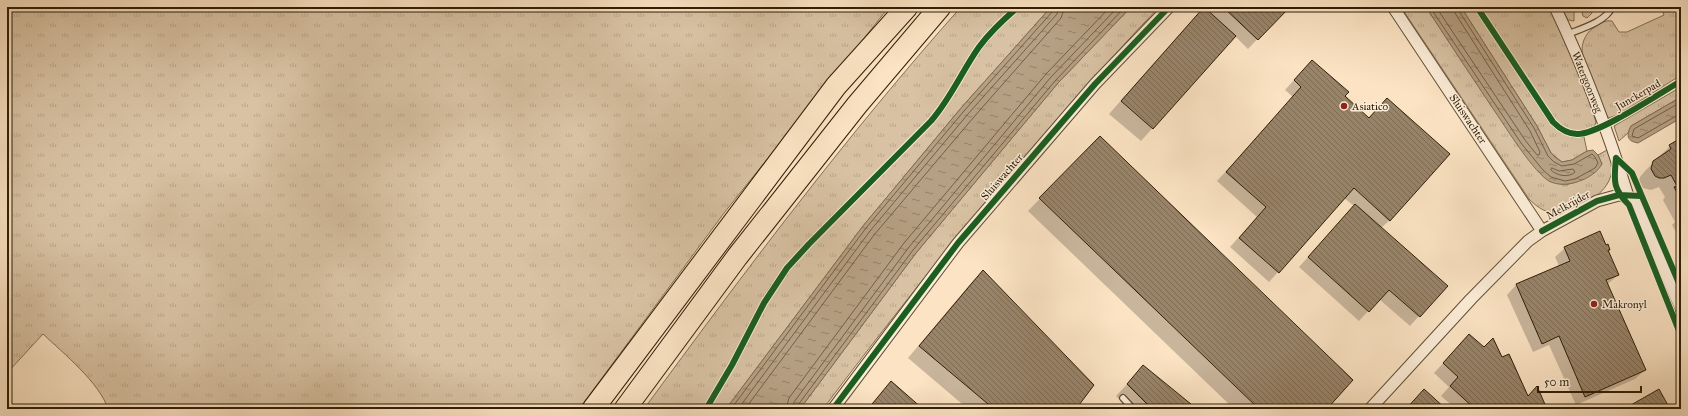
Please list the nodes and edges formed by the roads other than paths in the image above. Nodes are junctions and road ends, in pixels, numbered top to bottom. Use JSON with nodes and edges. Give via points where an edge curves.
{"nodes":[{"id":1,"x":907,"y":7,"type":"edge"},
{"id":2,"x":940,"y":7,"type":"edge"},
{"id":3,"x":1169,"y":7,"type":"edge"},
{"id":4,"x":1393,"y":7,"type":"edge"},
{"id":5,"x":1555,"y":7,"type":"edge"},
{"id":6,"x":1612,"y":7,"type":"edge"},
{"id":7,"x":1568,"y":34,"type":"junction"},
{"id":8,"x":1628,"y":196,"type":"junction"},
{"id":9,"x":1542,"y":231,"type":"junction"},
{"id":10,"x":1681,"y":309,"type":"edge"},
{"id":11,"x":1123,"y":398,"type":"dead end"},
{"id":12,"x":593,"y":409,"type":"edge"},
{"id":13,"x":625,"y":409,"type":"edge"},
{"id":14,"x":833,"y":409,"type":"edge"},
{"id":15,"x":1133,"y":409,"type":"edge"},
{"id":16,"x":1370,"y":409,"type":"edge"}],
"edges":[{"from":1,"to":12,"type":"highway","via":[[836,86]]},
{"from":2,"to":13,"type":"highway","via":[[857,105],[737,257]]},
{"from":3,"to":14,"type":"street","name":"Sluiswachter","via":[[1095,84],[958,243]]},
{"from":4,"to":9,"type":"street","name":"Sluiswachter"},
{"from":5,"to":7,"type":"street","name":"Watergoorweg"},
{"from":6,"to":7,"type":"lane","via":[[1603,18]]},
{"from":7,"to":8,"type":"street","name":"Watergoorweg"},
{"from":8,"to":9,"type":"street","name":"Melkrijder","via":[[1619,195],[1597,201]]},
{"from":8,"to":10,"type":"street","name":"Watergoorweg","via":[[1635,201]]},
{"from":9,"to":16,"type":"street","name":"Melkrijder","via":[[1510,258]]},
{"from":11,"to":15,"type":"lane"}]}
